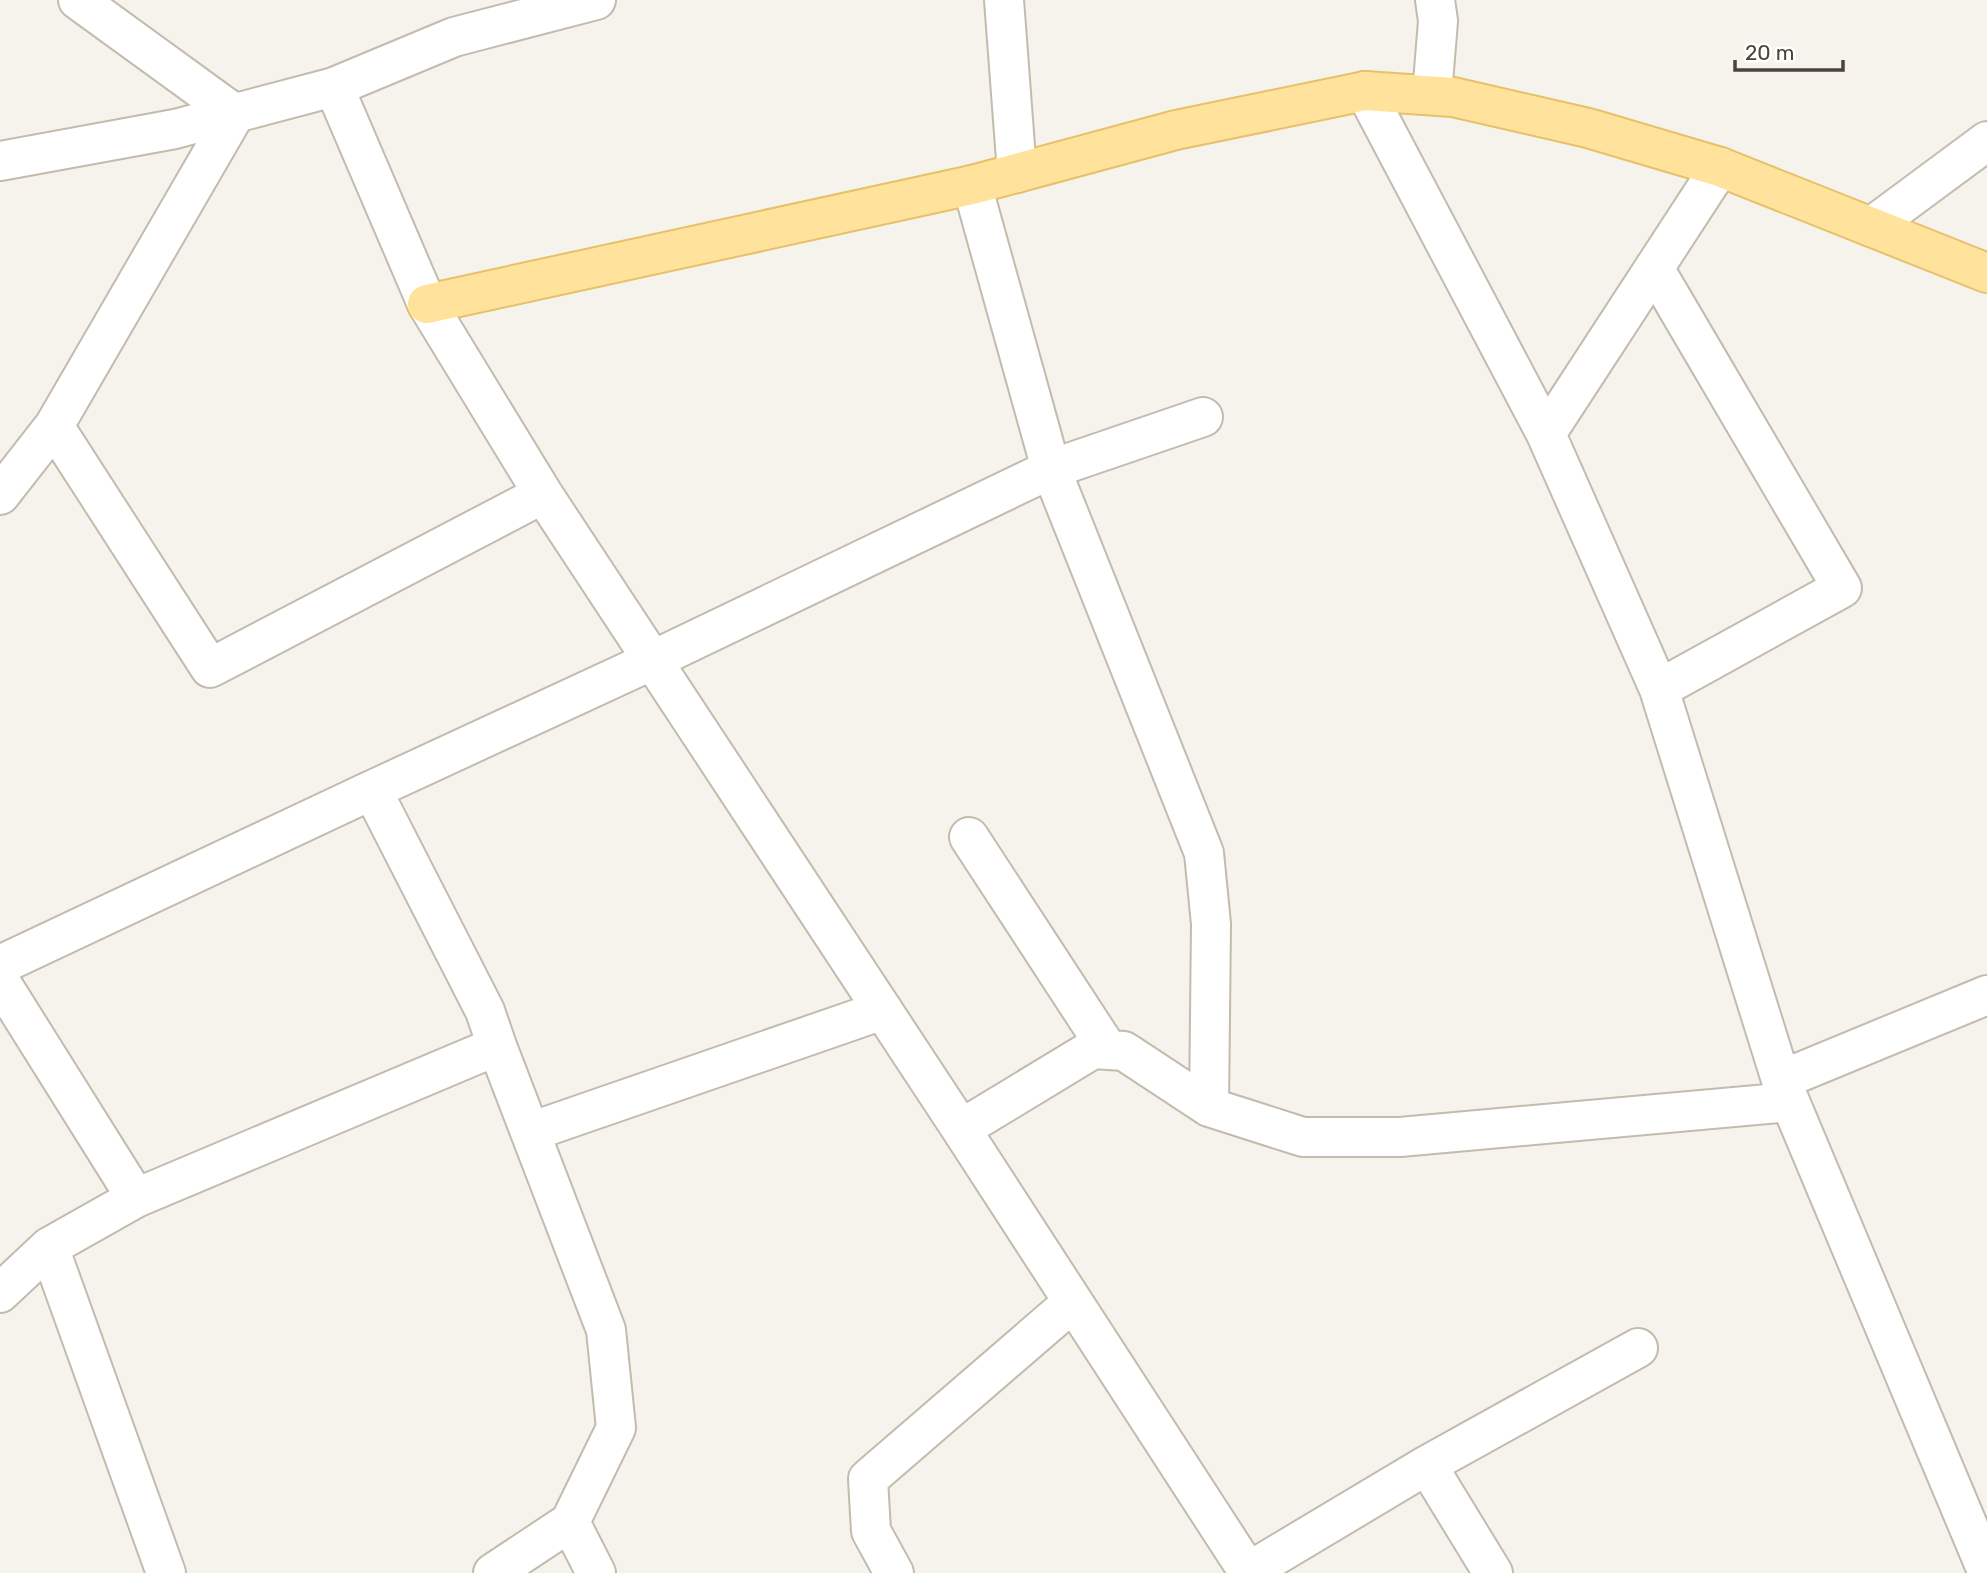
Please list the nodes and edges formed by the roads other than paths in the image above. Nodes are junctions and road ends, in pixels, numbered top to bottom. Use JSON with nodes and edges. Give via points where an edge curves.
{"nodes":[{"id":1,"x":78,"y":0,"type":"edge"},
{"id":2,"x":596,"y":0,"type":"edge"},
{"id":3,"x":1004,"y":0,"type":"edge"},
{"id":4,"x":1435,"y":0,"type":"edge"},
{"id":5,"x":334,"y":87,"type":"junction"},
{"id":6,"x":1365,"y":91,"type":"junction"},
{"id":7,"x":1432,"y":96,"type":"junction"},
{"id":8,"x":235,"y":114,"type":"junction"},
{"id":9,"x":1987,"y":141,"type":"edge"},
{"id":10,"x":0,"y":161,"type":"edge"},
{"id":11,"x":1720,"y":167,"type":"junction"},
{"id":12,"x":1017,"y":173,"type":"junction"},
{"id":13,"x":972,"y":185,"type":"junction"},
{"id":14,"x":1871,"y":227,"type":"junction"},
{"id":15,"x":1654,"y":268,"type":"junction"},
{"id":16,"x":1987,"y":273,"type":"edge"},
{"id":17,"x":428,"y":304,"type":"junction"},
{"id":18,"x":1203,"y":416,"type":"dead end"},
{"id":19,"x":54,"y":426,"type":"junction"},
{"id":20,"x":1546,"y":434,"type":"junction"},
{"id":21,"x":1051,"y":469,"type":"junction"},
{"id":22,"x":543,"y":494,"type":"junction"},
{"id":23,"x":0,"y":495,"type":"edge"},
{"id":24,"x":653,"y":660,"type":"junction"},
{"id":25,"x":1659,"y":689,"type":"junction"},
{"id":26,"x":372,"y":790,"type":"junction"},
{"id":27,"x":970,"y":837,"type":"dead end"},
{"id":28,"x":0,"y":965,"type":"edge"},
{"id":29,"x":0,"y":981,"type":"edge"},
{"id":30,"x":1987,"y":995,"type":"edge"},
{"id":31,"x":883,"y":1010,"type":"junction"},
{"id":32,"x":496,"y":1046,"type":"junction"},
{"id":33,"x":1108,"y":1050,"type":"junction"},
{"id":34,"x":1786,"y":1091,"type":"junction"},
{"id":35,"x":1209,"y":1107,"type":"junction"},
{"id":36,"x":961,"y":1129,"type":"junction"},
{"id":37,"x":530,"y":1132,"type":"junction"},
{"id":38,"x":135,"y":1198,"type":"junction"},
{"id":39,"x":49,"y":1247,"type":"junction"},
{"id":40,"x":0,"y":1293,"type":"edge"},
{"id":41,"x":1073,"y":1301,"type":"junction"},
{"id":42,"x":1638,"y":1348,"type":"dead end"},
{"id":43,"x":1427,"y":1465,"type":"junction"},
{"id":44,"x":570,"y":1522,"type":"junction"},
{"id":45,"x":1979,"y":1531,"type":"edge"},
{"id":46,"x":1987,"y":1571,"type":"edge"},
{"id":47,"x":166,"y":1573,"type":"edge"},
{"id":48,"x":493,"y":1573,"type":"edge"},
{"id":49,"x":596,"y":1573,"type":"edge"},
{"id":50,"x":894,"y":1573,"type":"edge"},
{"id":51,"x":1248,"y":1573,"type":"edge"},
{"id":52,"x":1493,"y":1573,"type":"edge"}],
"edges":[{"from":1,"to":8,"type":"street"},
{"from":2,"to":5,"type":"street","via":[[454,37]]},
{"from":3,"to":12,"type":"street"},
{"from":4,"to":7,"type":"street","via":[[1438,22]]},
{"from":5,"to":8,"type":"street"},
{"from":5,"to":17,"type":"street"},
{"from":6,"to":7,"type":"main road"},
{"from":6,"to":12,"type":"main road","via":[[1176,130]]},
{"from":6,"to":20,"type":"street"},
{"from":7,"to":11,"type":"main road","via":[[1588,128]]},
{"from":8,"to":10,"type":"street"},
{"from":8,"to":19,"type":"street"},
{"from":9,"to":14,"type":"street"},
{"from":11,"to":14,"type":"main road"},
{"from":11,"to":15,"type":"street"},
{"from":12,"to":13,"type":"main road"},
{"from":13,"to":17,"type":"main road"},
{"from":13,"to":21,"type":"street"},
{"from":14,"to":16,"type":"main road"},
{"from":15,"to":20,"type":"street"},
{"from":15,"to":25,"type":"street","via":[[1842,588]]},
{"from":17,"to":22,"type":"street"},
{"from":18,"to":21,"type":"street"},
{"from":19,"to":22,"type":"street","via":[[210,668]]},
{"from":19,"to":23,"type":"street"},
{"from":20,"to":25,"type":"street"},
{"from":21,"to":24,"type":"street"},
{"from":21,"to":35,"type":"street","via":[[1204,853],[1211,924]]},
{"from":22,"to":24,"type":"street"},
{"from":24,"to":26,"type":"street"},
{"from":24,"to":31,"type":"street"},
{"from":25,"to":34,"type":"street"},
{"from":26,"to":28,"type":"street"},
{"from":26,"to":32,"type":"street","via":[[485,1011]]},
{"from":27,"to":33,"type":"street"},
{"from":29,"to":38,"type":"street"},
{"from":30,"to":34,"type":"street"},
{"from":31,"to":36,"type":"street"},
{"from":31,"to":37,"type":"street"},
{"from":32,"to":37,"type":"street"},
{"from":32,"to":38,"type":"street"},
{"from":33,"to":35,"type":"street","via":[[1124,1051]]},
{"from":33,"to":36,"type":"street","via":[[1093,1049]]},
{"from":34,"to":35,"type":"street","via":[[1400,1137],[1303,1137]]},
{"from":34,"to":45,"type":"street"},
{"from":36,"to":41,"type":"street"},
{"from":37,"to":44,"type":"street","via":[[606,1330],[616,1428]]},
{"from":38,"to":39,"type":"street"},
{"from":39,"to":40,"type":"street"},
{"from":39,"to":47,"type":"street"},
{"from":41,"to":50,"type":"street","via":[[868,1479],[871,1531]]},
{"from":41,"to":51,"type":"street"},
{"from":42,"to":43,"type":"street"},
{"from":43,"to":51,"type":"street"},
{"from":43,"to":52,"type":"street"},
{"from":44,"to":48,"type":"street"},
{"from":44,"to":49,"type":"street"},
{"from":45,"to":46,"type":"street"}]}
